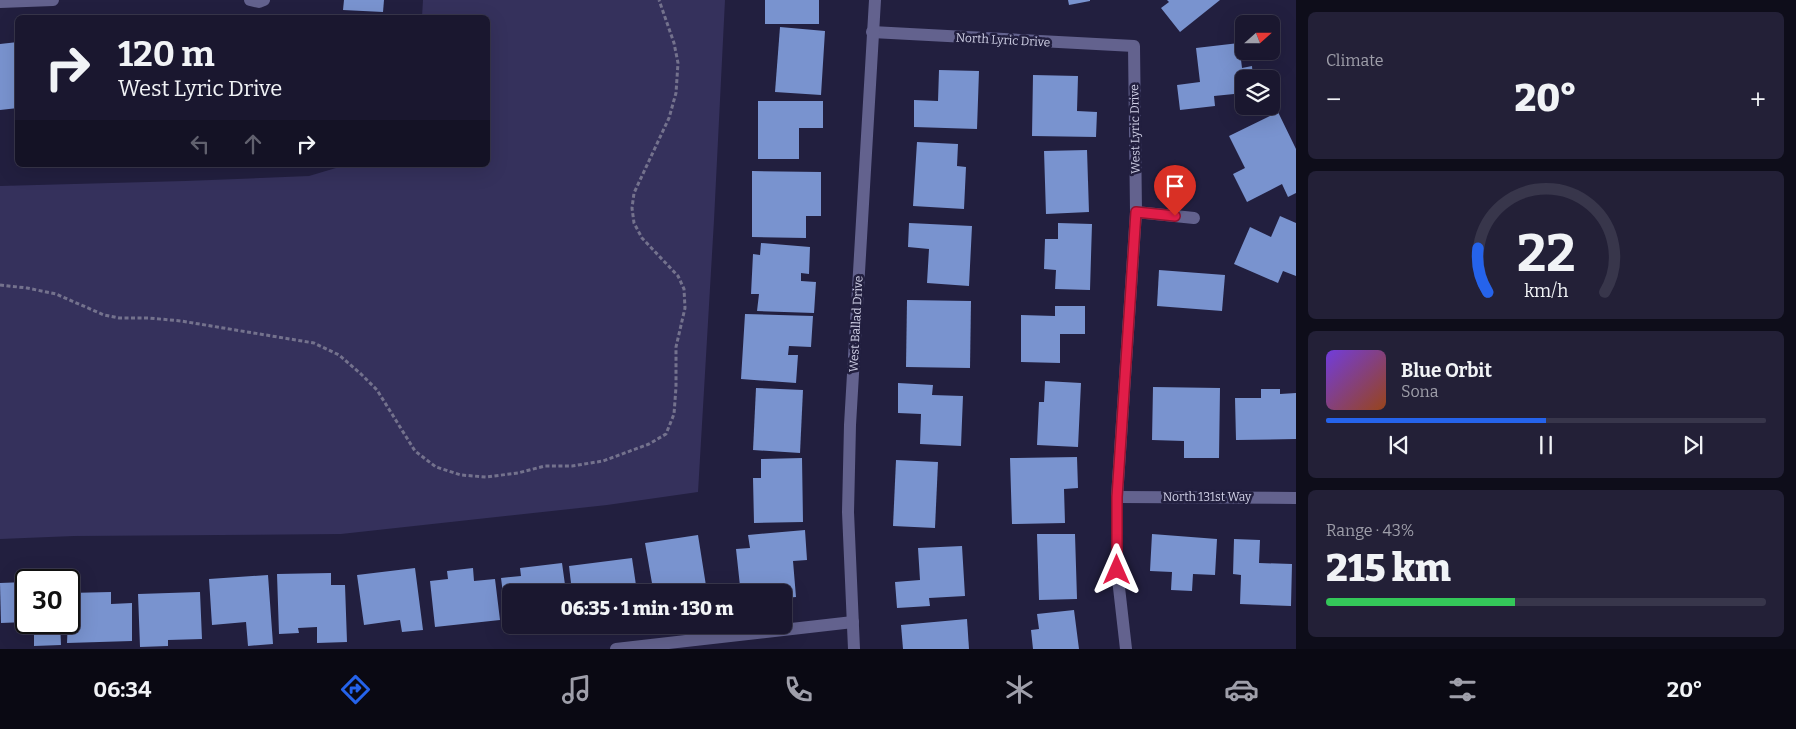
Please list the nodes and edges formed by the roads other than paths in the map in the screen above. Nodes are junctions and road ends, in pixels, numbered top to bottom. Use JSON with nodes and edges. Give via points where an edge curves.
{"nodes":[{"id":1,"x":53,"y":0,"type":"edge"},
{"id":2,"x":250,"y":0,"type":"edge"},
{"id":3,"x":264,"y":0,"type":"edge"},
{"id":4,"x":875,"y":0,"type":"edge"},
{"id":5,"x":0,"y":2,"type":"edge"},
{"id":6,"x":872,"y":32,"type":"junction"},
{"id":7,"x":1134,"y":46,"type":"joint"},
{"id":8,"x":1136,"y":212,"type":"junction"},
{"id":9,"x":1194,"y":218,"type":"dead end"},
{"id":10,"x":1117,"y":497,"type":"junction"},
{"id":11,"x":1296,"y":498,"type":"edge"},
{"id":12,"x":853,"y":622,"type":"junction"},
{"id":13,"x":616,"y":649,"type":"edge"},
{"id":14,"x":854,"y":649,"type":"edge"},
{"id":15,"x":1126,"y":649,"type":"edge"}],
"edges":[{"from":1,"to":5,"type":"street"},
{"from":2,"to":3,"type":"street"},
{"from":4,"to":6,"type":"street","name":"West Ballad Drive"},
{"from":6,"to":7,"type":"street","name":"North Lyric Drive"},
{"from":6,"to":12,"type":"street","name":"West Ballad Drive","via":[[850,425],[848,512]]},
{"from":7,"to":8,"type":"street","name":"West Lyric Drive"},
{"from":8,"to":9,"type":"street"},
{"from":8,"to":10,"type":"street","name":"West Lyric Drive"},
{"from":10,"to":11,"type":"street","name":"North 131st Way"},
{"from":10,"to":15,"type":"street","name":"West Lyric Drive","via":[[1117,570]]},
{"from":12,"to":13,"type":"street"},
{"from":12,"to":14,"type":"street","name":"West Ballad Drive"}]}
